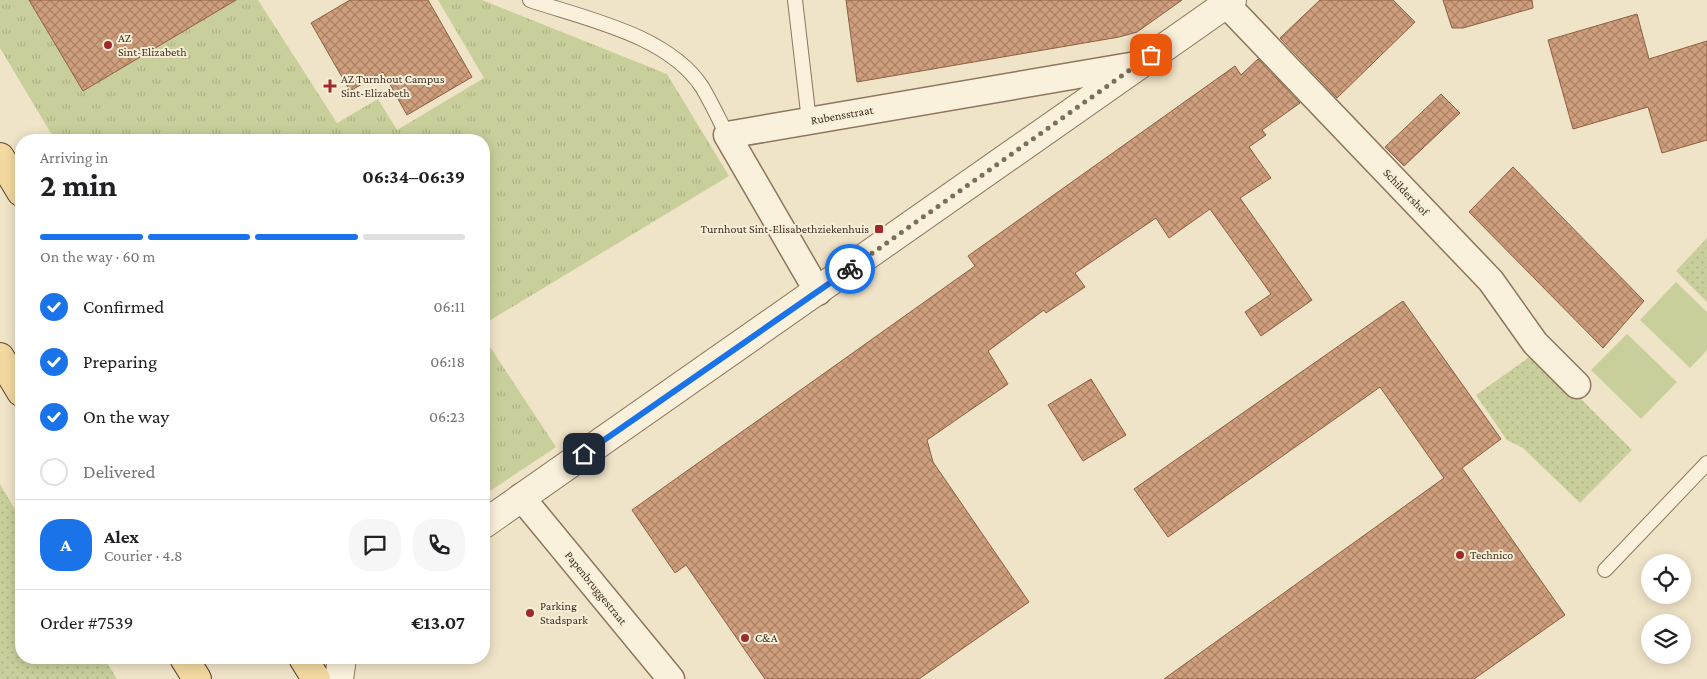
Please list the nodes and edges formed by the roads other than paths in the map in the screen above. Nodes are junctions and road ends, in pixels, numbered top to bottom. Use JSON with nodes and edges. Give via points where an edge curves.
{"nodes":[{"id":1,"x":530,"y":0,"type":"edge"},
{"id":2,"x":795,"y":0,"type":"edge"},
{"id":3,"x":1229,"y":2,"type":"edge"},
{"id":4,"x":1136,"y":65,"type":"junction"},
{"id":5,"x":809,"y":121,"type":"junction"},
{"id":6,"x":727,"y":135,"type":"junction"},
{"id":7,"x":0,"y":157,"type":"edge"},
{"id":8,"x":15,"y":182,"type":"edge"},
{"id":9,"x":818,"y":292,"type":"junction"},
{"id":10,"x":0,"y":357,"type":"edge"},
{"id":11,"x":15,"y":382,"type":"edge"},
{"id":12,"x":1577,"y":385,"type":"dead end"},
{"id":13,"x":1707,"y":463,"type":"edge"},
{"id":14,"x":522,"y":497,"type":"junction"},
{"id":15,"x":490,"y":520,"type":"edge"},
{"id":16,"x":1605,"y":570,"type":"dead end"},
{"id":17,"x":188,"y":664,"type":"edge"},
{"id":18,"x":307,"y":664,"type":"edge"},
{"id":19,"x":341,"y":664,"type":"edge"},
{"id":20,"x":197,"y":679,"type":"edge"},
{"id":21,"x":316,"y":679,"type":"edge"},
{"id":22,"x":339,"y":679,"type":"edge"},
{"id":23,"x":671,"y":679,"type":"edge"}],
"edges":[{"from":1,"to":6,"type":"lane","via":[[637,37],[668,54],[702,87]]},
{"from":2,"to":5,"type":"lane"},
{"from":3,"to":4,"type":"street","name":"Rubensstraat"},
{"from":3,"to":12,"type":"street","name":"Schildershof","via":[[1491,281],[1535,343]]},
{"from":4,"to":5,"type":"street","name":"Rubensstraat"},
{"from":4,"to":9,"type":"street","name":"Rubensstraat"},
{"from":5,"to":6,"type":"street","name":"Rubensstraat"},
{"from":6,"to":9,"type":"street"},
{"from":7,"to":8,"type":"main road"},
{"from":9,"to":14,"type":"street","name":"Rubensstraat"},
{"from":10,"to":11,"type":"main road"},
{"from":13,"to":16,"type":"lane"},
{"from":14,"to":15,"type":"street","name":"Rubensstraat"},
{"from":14,"to":23,"type":"street","name":"Papenbruggestraat"},
{"from":17,"to":20,"type":"main road"},
{"from":18,"to":21,"type":"main road"},
{"from":19,"to":22,"type":"street"}]}
